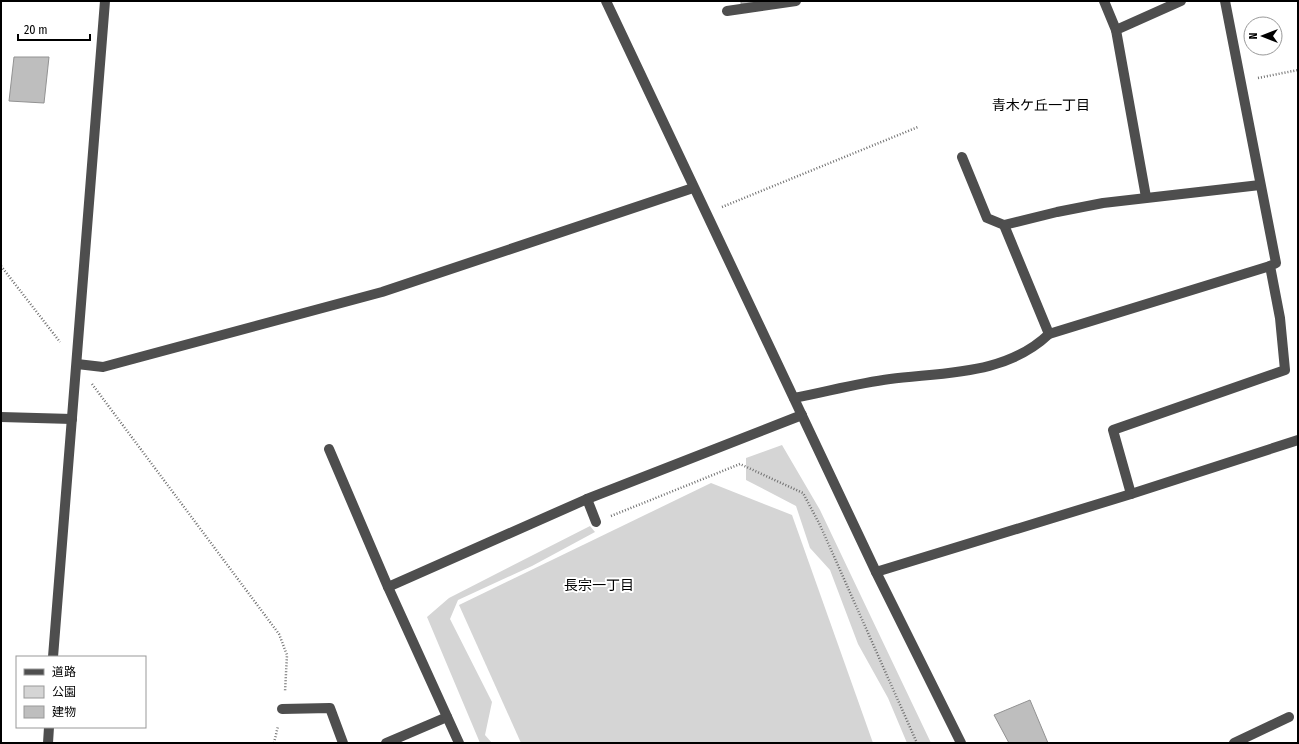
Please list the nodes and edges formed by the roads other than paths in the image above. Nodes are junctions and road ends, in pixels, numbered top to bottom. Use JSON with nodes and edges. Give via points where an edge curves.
{"nodes":[{"id":1,"x":105,"y":1,"type":"edge"},
{"id":2,"x":606,"y":1,"type":"edge"},
{"id":3,"x":796,"y":1,"type":"edge"},
{"id":4,"x":1104,"y":1,"type":"edge"},
{"id":5,"x":1181,"y":1,"type":"edge"},
{"id":6,"x":1225,"y":1,"type":"edge"},
{"id":7,"x":727,"y":11,"type":"dead end"},
{"id":8,"x":1116,"y":30,"type":"junction"},
{"id":9,"x":962,"y":157,"type":"dead end"},
{"id":10,"x":1260,"y":185,"type":"junction"},
{"id":11,"x":694,"y":188,"type":"junction"},
{"id":12,"x":1146,"y":197,"type":"junction"},
{"id":13,"x":1004,"y":225,"type":"junction"},
{"id":14,"x":1270,"y":266,"type":"junction"},
{"id":15,"x":1049,"y":334,"type":"junction"},
{"id":16,"x":77,"y":364,"type":"junction"},
{"id":17,"x":794,"y":398,"type":"junction"},
{"id":18,"x":802,"y":415,"type":"junction"},
{"id":19,"x":1,"y":418,"type":"edge"},
{"id":20,"x":72,"y":419,"type":"junction"},
{"id":21,"x":1298,"y":440,"type":"edge"},
{"id":22,"x":329,"y":449,"type":"dead end"},
{"id":23,"x":1131,"y":494,"type":"junction"},
{"id":24,"x":587,"y":499,"type":"junction"},
{"id":25,"x":596,"y":522,"type":"road end"},
{"id":26,"x":876,"y":572,"type":"junction"},
{"id":27,"x":388,"y":587,"type":"junction"},
{"id":28,"x":53,"y":656,"type":"edge"},
{"id":29,"x":282,"y":709,"type":"road end"},
{"id":30,"x":447,"y":717,"type":"junction"},
{"id":31,"x":1289,"y":717,"type":"dead end"},
{"id":32,"x":49,"y":728,"type":"edge"},
{"id":33,"x":48,"y":743,"type":"edge"},
{"id":34,"x":344,"y":743,"type":"edge"},
{"id":35,"x":386,"y":743,"type":"edge"},
{"id":36,"x":459,"y":743,"type":"edge"},
{"id":37,"x":961,"y":743,"type":"edge"},
{"id":38,"x":1234,"y":743,"type":"edge"}],
"edges":[{"from":1,"to":16,"type":"street"},
{"from":2,"to":11,"type":"street"},
{"from":3,"to":7,"type":"street"},
{"from":4,"to":8,"type":"street"},
{"from":5,"to":8,"type":"street"},
{"from":6,"to":10,"type":"street"},
{"from":8,"to":12,"type":"street"},
{"from":9,"to":13,"type":"street","via":[[987,218]]},
{"from":10,"to":12,"type":"street"},
{"from":10,"to":14,"type":"street","via":[[1276,263]]},
{"from":11,"to":16,"type":"street","via":[[382,292],[103,367]]},
{"from":11,"to":17,"type":"street"},
{"from":12,"to":13,"type":"street","via":[[1072,209]]},
{"from":13,"to":15,"type":"street"},
{"from":14,"to":15,"type":"street"},
{"from":14,"to":23,"type":"street","via":[[1280,318],[1285,370],[1113,430]]},
{"from":15,"to":17,"type":"street","via":[[1031,350],[1000,364],[948,374],[889,379]]},
{"from":16,"to":20,"type":"street"},
{"from":17,"to":18,"type":"street"},
{"from":18,"to":24,"type":"street"},
{"from":18,"to":26,"type":"street"},
{"from":19,"to":20,"type":"street"},
{"from":20,"to":28,"type":"street"},
{"from":21,"to":23,"type":"street"},
{"from":22,"to":27,"type":"street"},
{"from":23,"to":26,"type":"street"},
{"from":24,"to":25,"type":"street"},
{"from":24,"to":27,"type":"street"},
{"from":26,"to":37,"type":"street"},
{"from":27,"to":30,"type":"street"},
{"from":29,"to":34,"type":"street","via":[[330,708]]},
{"from":30,"to":35,"type":"street"},
{"from":30,"to":36,"type":"street"},
{"from":31,"to":38,"type":"street"},
{"from":32,"to":33,"type":"street"}]}
